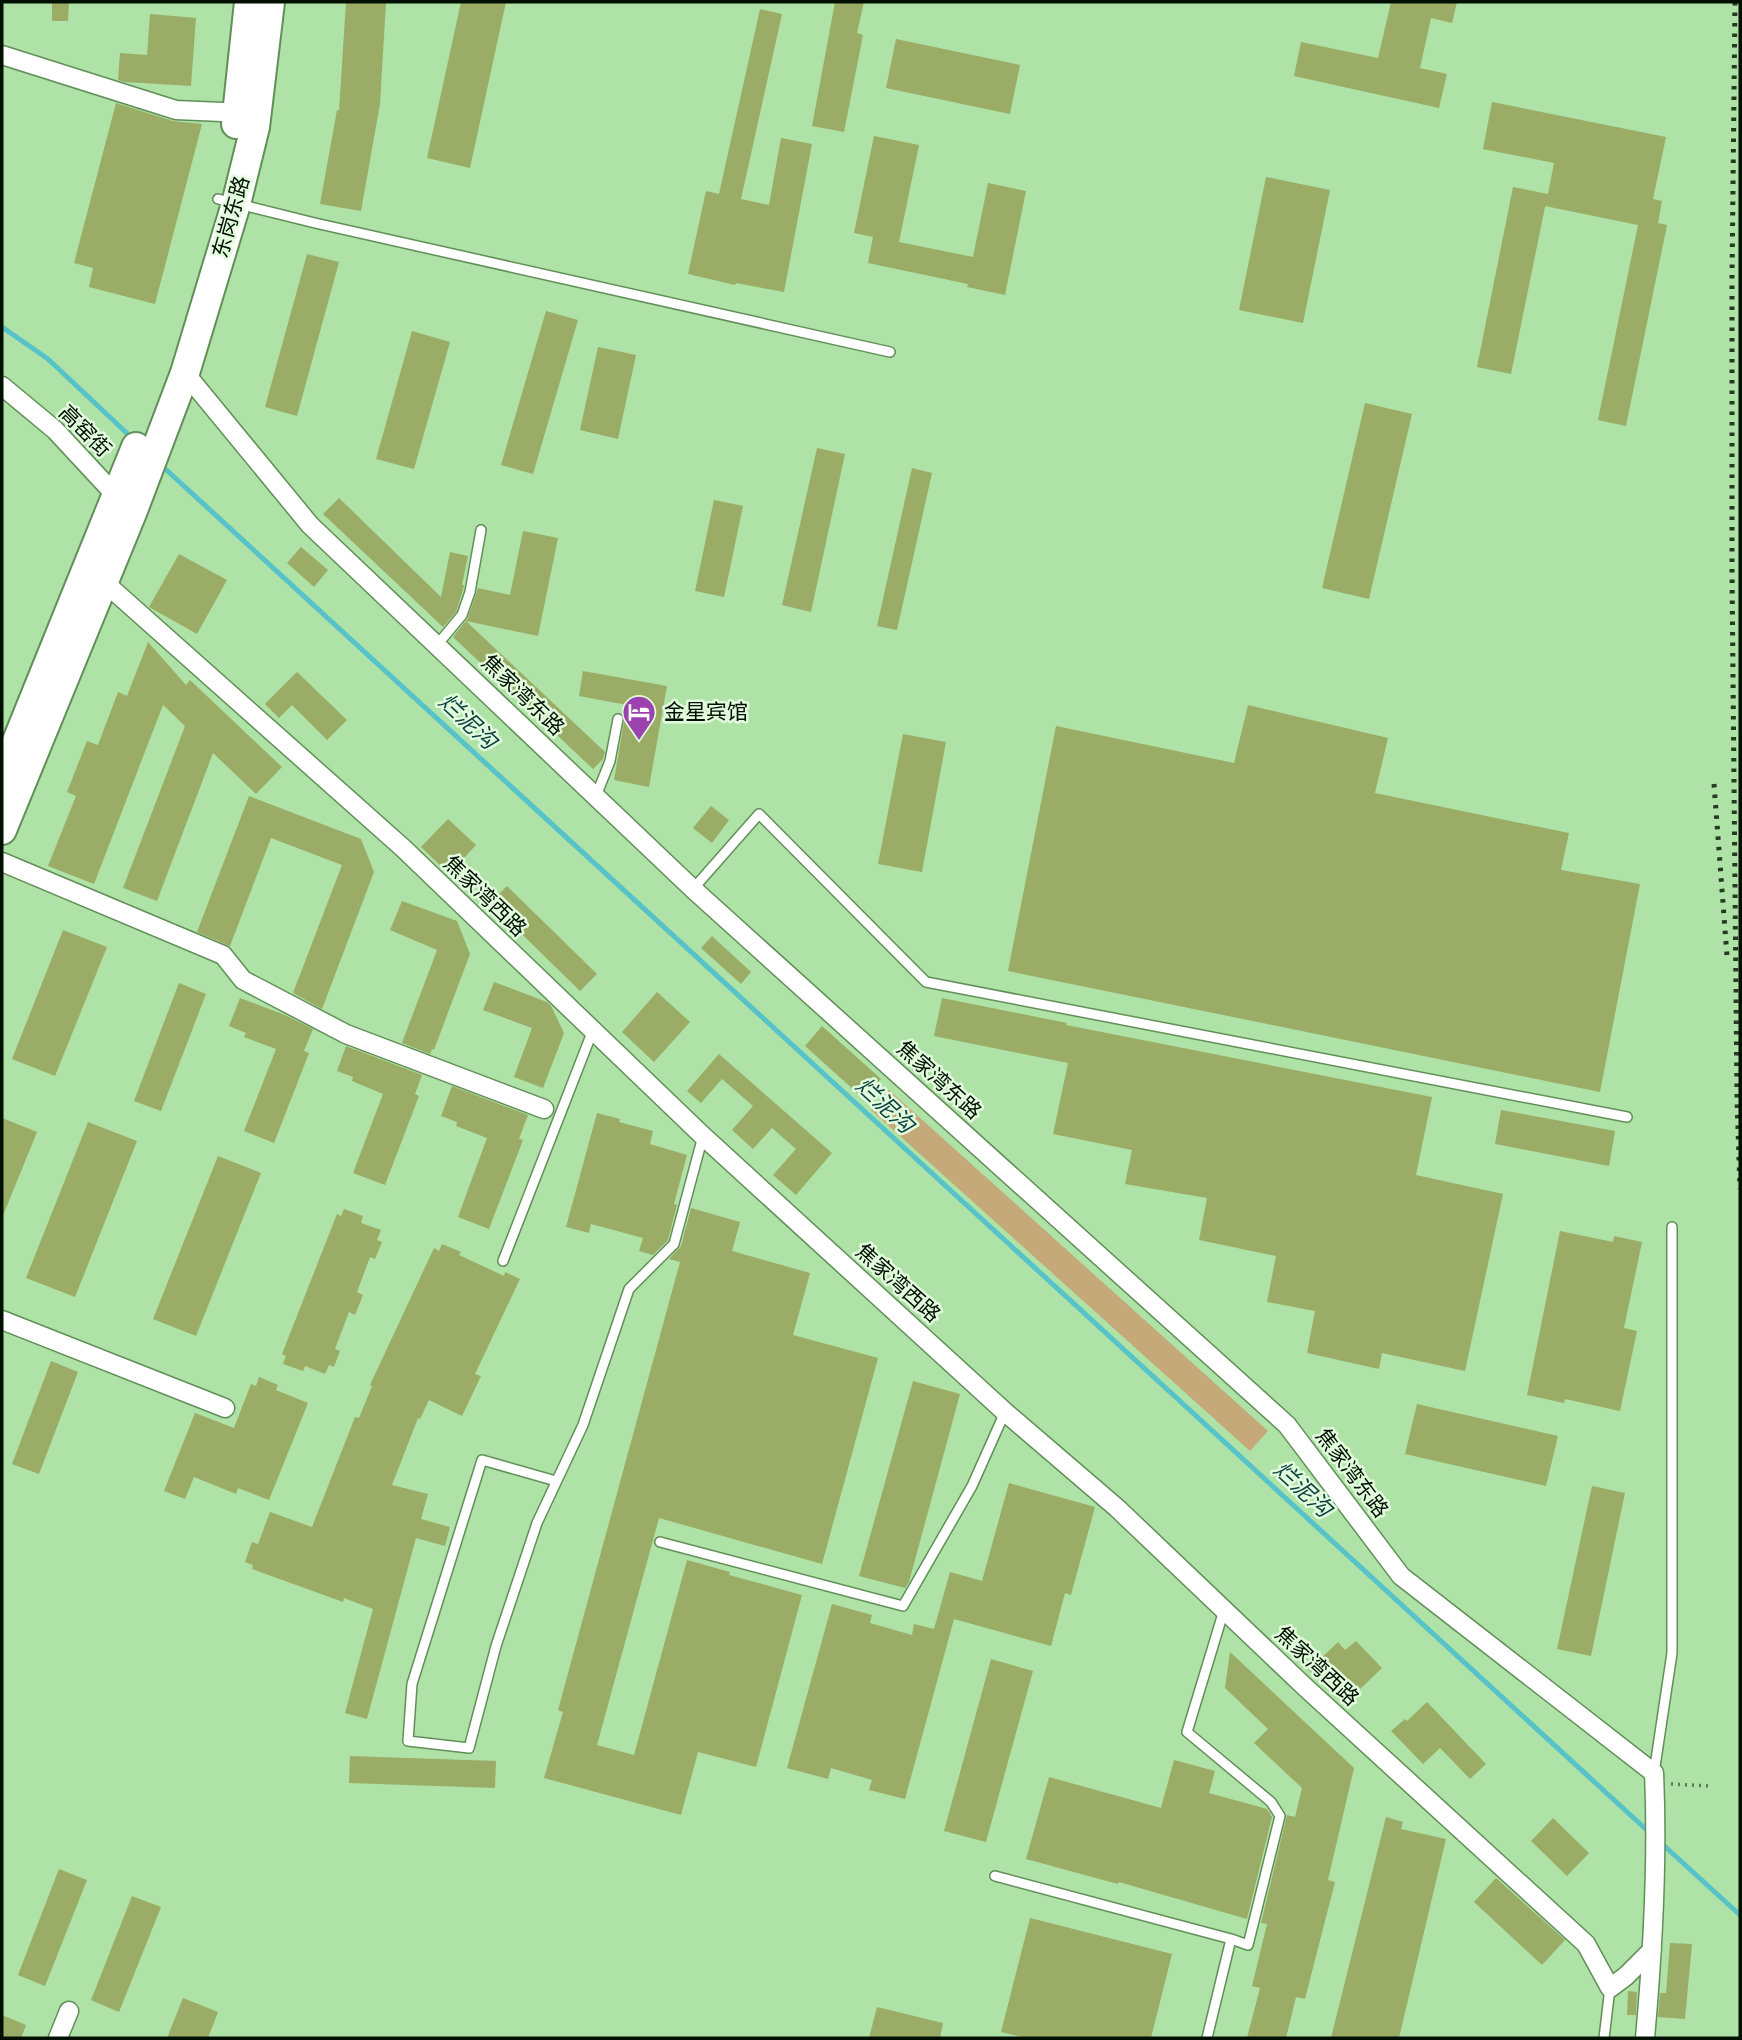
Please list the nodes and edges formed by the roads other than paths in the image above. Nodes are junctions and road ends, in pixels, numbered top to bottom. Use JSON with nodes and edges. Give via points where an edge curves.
{"nodes":[{"id":1,"x":249,"y":2,"type":"edge"},
{"id":2,"x":270,"y":2,"type":"edge"},
{"id":3,"x":2,"y":55,"type":"edge"},
{"id":4,"x":246,"y":113,"type":"junction"},
{"id":5,"x":227,"y":202,"type":"junction"},
{"id":6,"x":890,"y":352,"type":"dead end"},
{"id":7,"x":185,"y":373,"type":"junction"},
{"id":8,"x":2,"y":386,"type":"edge"},
{"id":9,"x":157,"y":419,"type":"junction"},
{"id":10,"x":129,"y":494,"type":"junction"},
{"id":11,"x":481,"y":530,"type":"dead end"},
{"id":12,"x":104,"y":582,"type":"junction"},
{"id":13,"x":437,"y":645,"type":"junction"},
{"id":14,"x":618,"y":719,"type":"dead end"},
{"id":15,"x":11,"y":727,"type":"edge"},
{"id":16,"x":2,"y":778,"type":"edge"},
{"id":17,"x":596,"y":796,"type":"junction"},
{"id":18,"x":2,"y":830,"type":"edge"},
{"id":19,"x":2,"y":862,"type":"edge"},
{"id":20,"x":693,"y":889,"type":"junction"},
{"id":21,"x":593,"y":1030,"type":"junction"},
{"id":22,"x":544,"y":1109,"type":"dead end"},
{"id":23,"x":1627,"y":1117,"type":"dead end"},
{"id":24,"x":703,"y":1136,"type":"junction"},
{"id":25,"x":1672,"y":1227,"type":"dead end"},
{"id":26,"x":503,"y":1261,"type":"dead end"},
{"id":27,"x":2,"y":1321,"type":"edge"},
{"id":28,"x":225,"y":1409,"type":"dead end"},
{"id":29,"x":1005,"y":1412,"type":"junction"},
{"id":30,"x":556,"y":1482,"type":"junction"},
{"id":31,"x":660,"y":1542,"type":"dead end"},
{"id":32,"x":1224,"y":1610,"type":"junction"},
{"id":33,"x":1655,"y":1778,"type":"junction"},
{"id":34,"x":995,"y":1876,"type":"dead end"},
{"id":35,"x":1231,"y":1939,"type":"junction"},
{"id":36,"x":1652,"y":1950,"type":"junction"},
{"id":37,"x":1610,"y":1988,"type":"junction"},
{"id":38,"x":69,"y":2011,"type":"dead end"},
{"id":39,"x":58,"y":2038,"type":"edge"},
{"id":40,"x":1207,"y":2038,"type":"edge"},
{"id":41,"x":1604,"y":2038,"type":"edge"},
{"id":42,"x":1645,"y":2038,"type":"edge"}],
"edges":[{"from":1,"to":4,"type":"main road","name":"东岗东路"},
{"from":2,"to":4,"type":"main road","name":"东岗东路"},
{"from":3,"to":4,"type":"street","via":[[176,110]]},
{"from":4,"to":5,"type":"main road","name":"东岗东路","via":[[255,127]]},
{"from":5,"to":6,"type":"lane"},
{"from":5,"to":7,"type":"main road","name":"东岗东路"},
{"from":5,"to":9,"type":"main road","name":"东岗东路","via":[[166,367]]},
{"from":7,"to":9,"type":"main road","name":"东岗东路"},
{"from":7,"to":13,"type":"street","name":"焦家湾东路","via":[[310,525]]},
{"from":8,"to":10,"type":"street","name":"高窑街"},
{"from":9,"to":10,"type":"main road"},
{"from":10,"to":12,"type":"main road"},
{"from":10,"to":15,"type":"main road"},
{"from":11,"to":13,"type":"lane","via":[[462,615]]},
{"from":12,"to":18,"type":"main road"},
{"from":12,"to":21,"type":"street","name":"焦家湾西路","via":[[403,848]]},
{"from":13,"to":17,"type":"street","name":"焦家湾东路"},
{"from":14,"to":17,"type":"lane","via":[[610,761]]},
{"from":15,"to":16,"type":"main road"},
{"from":17,"to":20,"type":"street","name":"焦家湾东路"},
{"from":19,"to":22,"type":"street","via":[[223,955],[243,980],[346,1034]]},
{"from":20,"to":23,"type":"lane","via":[[759,814],[926,982]]},
{"from":20,"to":33,"type":"street","name":"焦家湾东路","via":[[1287,1425],[1401,1576]]},
{"from":21,"to":24,"type":"street","name":"焦家湾西路"},
{"from":21,"to":26,"type":"lane"},
{"from":24,"to":29,"type":"street","name":"焦家湾西路"},
{"from":24,"to":30,"type":"lane","via":[[674,1244],[629,1289],[583,1425]]},
{"from":25,"to":33,"type":"lane","via":[[1672,1653]]},
{"from":27,"to":28,"type":"street"},
{"from":29,"to":31,"type":"lane","via":[[972,1486],[903,1606]]},
{"from":29,"to":32,"type":"street","name":"焦家湾西路","via":[[1117,1508]]},
{"from":30,"to":30,"type":"lane","via":[[537,1523],[500,1634],[469,1748],[408,1741],[412,1684],[482,1460]]},
{"from":32,"to":35,"type":"lane","via":[[1187,1732],[1271,1802],[1280,1816],[1248,1945]]},
{"from":32,"to":37,"type":"street","name":"焦家湾西路","via":[[1587,1944]]},
{"from":33,"to":36,"type":"street"},
{"from":34,"to":35,"type":"lane"},
{"from":35,"to":40,"type":"lane"},
{"from":36,"to":37,"type":"street"},
{"from":36,"to":42,"type":"street"},
{"from":37,"to":41,"type":"lane"},
{"from":38,"to":39,"type":"street"}]}
